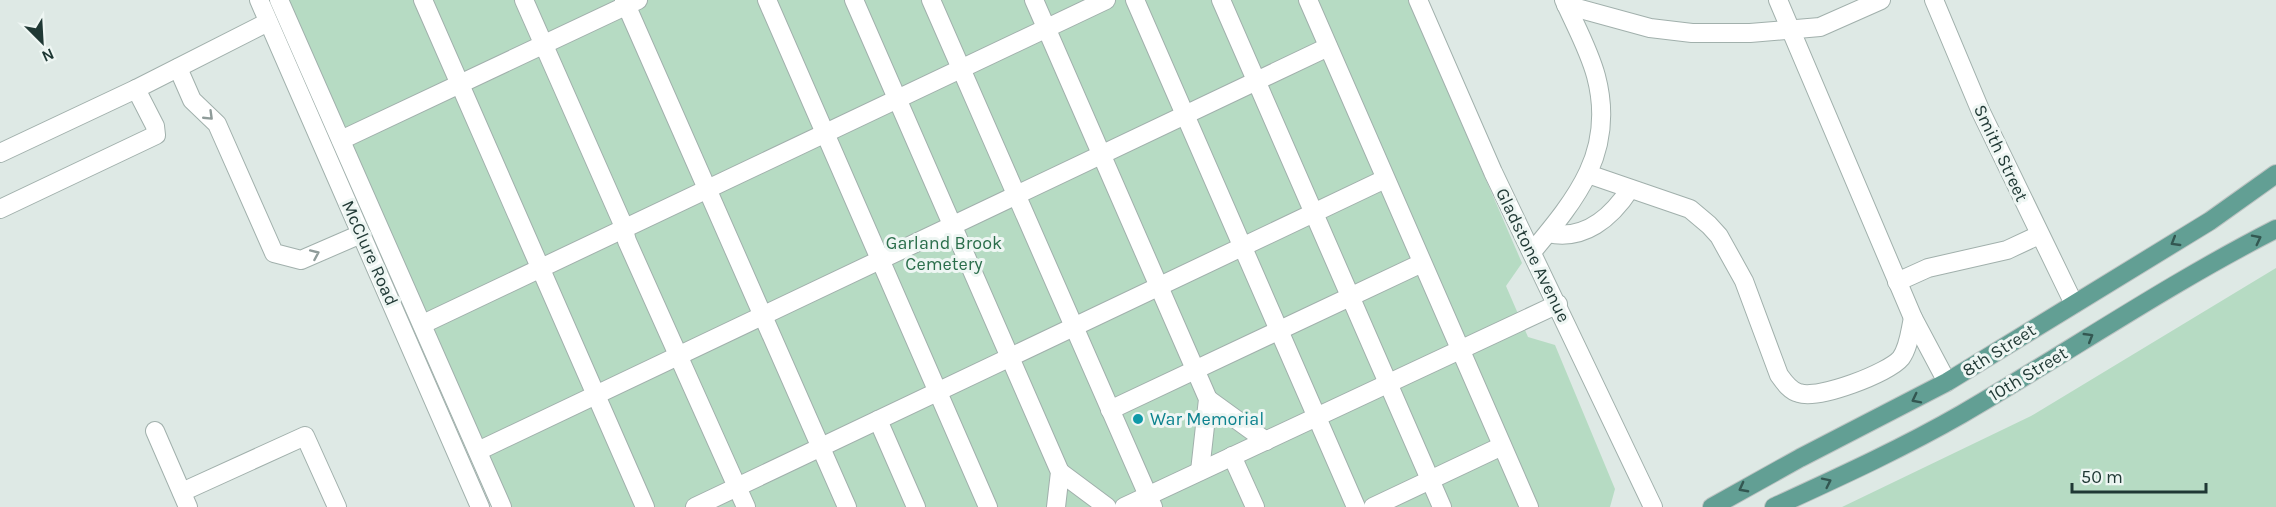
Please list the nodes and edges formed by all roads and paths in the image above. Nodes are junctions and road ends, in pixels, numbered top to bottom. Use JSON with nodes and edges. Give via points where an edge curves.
{"nodes":[{"id":1,"x":259,"y":0,"type":"edge"},
{"id":2,"x":279,"y":0,"type":"edge"},
{"id":3,"x":423,"y":0,"type":"edge"},
{"id":4,"x":525,"y":0,"type":"edge"},
{"id":5,"x":768,"y":0,"type":"edge"},
{"id":6,"x":854,"y":0,"type":"edge"},
{"id":7,"x":931,"y":0,"type":"edge"},
{"id":8,"x":1034,"y":0,"type":"edge"},
{"id":9,"x":1106,"y":0,"type":"edge"},
{"id":10,"x":1135,"y":0,"type":"edge"},
{"id":11,"x":1221,"y":0,"type":"edge"},
{"id":12,"x":1308,"y":0,"type":"edge"},
{"id":13,"x":1418,"y":0,"type":"edge"},
{"id":14,"x":1778,"y":0,"type":"edge"},
{"id":15,"x":1881,"y":0,"type":"edge"},
{"id":16,"x":1934,"y":0,"type":"edge"},
{"id":17,"x":630,"y":2,"type":"edge"},
{"id":18,"x":1565,"y":2,"type":"edge"},
{"id":19,"x":268,"y":22,"type":"junction"},
{"id":20,"x":1047,"y":28,"type":"junction"},
{"id":21,"x":1790,"y":28,"type":"junction"},
{"id":22,"x":544,"y":45,"type":"junction"},
{"id":23,"x":1328,"y":47,"type":"junction"},
{"id":24,"x":178,"y":68,"type":"junction"},
{"id":25,"x":961,"y":68,"type":"junction"},
{"id":26,"x":1256,"y":81,"type":"junction"},
{"id":27,"x":460,"y":84,"type":"junction"},
{"id":28,"x":136,"y":89,"type":"junction"},
{"id":29,"x":897,"y":99,"type":"junction"},
{"id":30,"x":1185,"y":115,"type":"junction"},
{"id":31,"x":825,"y":133,"type":"junction"},
{"id":32,"x":340,"y":140,"type":"junction"},
{"id":33,"x":0,"y":153,"type":"edge"},
{"id":34,"x":1102,"y":155,"type":"junction"},
{"id":35,"x":1588,"y":174,"type":"junction"},
{"id":36,"x":2276,"y":174,"type":"edge"},
{"id":37,"x":1385,"y":179,"type":"junction"},
{"id":38,"x":707,"y":189,"type":"junction"},
{"id":39,"x":1630,"y":189,"type":"junction"},
{"id":40,"x":1017,"y":196,"type":"junction"},
{"id":41,"x":0,"y":209,"type":"edge"},
{"id":42,"x":1314,"y":213,"type":"junction"},
{"id":43,"x":952,"y":226,"type":"junction"},
{"id":44,"x":623,"y":229,"type":"junction"},
{"id":45,"x":2276,"y":229,"type":"edge"},
{"id":46,"x":1548,"y":233,"type":"junction"},
{"id":47,"x":361,"y":234,"type":"junction"},
{"id":48,"x":2039,"y":235,"type":"junction"},
{"id":49,"x":1243,"y":247,"type":"junction"},
{"id":50,"x":1532,"y":252,"type":"junction"},
{"id":51,"x":881,"y":260,"type":"junction"},
{"id":52,"x":1422,"y":263,"type":"junction"},
{"id":53,"x":540,"y":268,"type":"junction"},
{"id":54,"x":1897,"y":282,"type":"junction"},
{"id":55,"x":1159,"y":286,"type":"junction"},
{"id":56,"x":1350,"y":297,"type":"junction"},
{"id":57,"x":1558,"y":304,"type":"junction"},
{"id":58,"x":2074,"y":304,"type":"junction"},
{"id":59,"x":763,"y":316,"type":"junction"},
{"id":60,"x":1913,"y":318,"type":"junction"},
{"id":61,"x":423,"y":324,"type":"junction"},
{"id":62,"x":1074,"y":327,"type":"junction"},
{"id":63,"x":1279,"y":331,"type":"junction"},
{"id":64,"x":1461,"y":352,"type":"junction"},
{"id":65,"x":678,"y":356,"type":"junction"},
{"id":66,"x":1010,"y":358,"type":"junction"},
{"id":67,"x":1196,"y":370,"type":"junction"},
{"id":68,"x":1947,"y":382,"type":"junction"},
{"id":69,"x":1389,"y":384,"type":"junction"},
{"id":70,"x":938,"y":392,"type":"junction"},
{"id":71,"x":596,"y":396,"type":"junction"},
{"id":72,"x":1208,"y":399,"type":"junction"},
{"id":73,"x":1110,"y":410,"type":"junction"},
{"id":74,"x":1317,"y":417,"type":"junction"},
{"id":75,"x":878,"y":420,"type":"junction"},
{"id":76,"x":155,"y":431,"type":"dead end"},
{"id":77,"x":1266,"y":441,"type":"junction"},
{"id":78,"x":1502,"y":446,"type":"junction"},
{"id":79,"x":821,"y":447,"type":"junction"},
{"id":80,"x":478,"y":451,"type":"junction"},
{"id":81,"x":1233,"y":456,"type":"junction"},
{"id":82,"x":1200,"y":471,"type":"junction"},
{"id":83,"x":1060,"y":472,"type":"junction"},
{"id":84,"x":1430,"y":480,"type":"junction"},
{"id":85,"x":737,"y":487,"type":"junction"},
{"id":86,"x":185,"y":499,"type":"edge"},
{"id":87,"x":1150,"y":501,"type":"edge"},
{"id":88,"x":337,"y":507,"type":"edge"},
{"id":89,"x":480,"y":507,"type":"edge"},
{"id":90,"x":502,"y":507,"type":"edge"},
{"id":91,"x":645,"y":507,"type":"edge"},
{"id":92,"x":695,"y":507,"type":"edge"},
{"id":93,"x":746,"y":507,"type":"edge"},
{"id":94,"x":847,"y":507,"type":"edge"},
{"id":95,"x":916,"y":507,"type":"edge"},
{"id":96,"x":988,"y":507,"type":"edge"},
{"id":97,"x":1056,"y":507,"type":"edge"},
{"id":98,"x":1107,"y":507,"type":"edge"},
{"id":99,"x":1124,"y":507,"type":"edge"},
{"id":100,"x":1255,"y":507,"type":"edge"},
{"id":101,"x":1356,"y":507,"type":"edge"},
{"id":102,"x":1373,"y":507,"type":"edge"},
{"id":103,"x":1442,"y":507,"type":"edge"},
{"id":104,"x":1529,"y":507,"type":"edge"},
{"id":105,"x":1653,"y":507,"type":"edge"},
{"id":106,"x":1712,"y":507,"type":"edge"},
{"id":107,"x":1774,"y":507,"type":"edge"}],
"edges":[{"from":1,"to":19,"type":"street","name":"McClure Road"},
{"from":2,"to":32,"type":"street"},
{"from":3,"to":27,"type":"street"},
{"from":4,"to":22,"type":"street"},
{"from":5,"to":31,"type":"street"},
{"from":6,"to":29,"type":"street"},
{"from":7,"to":25,"type":"street"},
{"from":8,"to":20,"type":"street"},
{"from":9,"to":20,"type":"street"},
{"from":10,"to":30,"type":"street"},
{"from":11,"to":26,"type":"street"},
{"from":12,"to":23,"type":"street"},
{"from":13,"to":50,"type":"street","name":"Gladstone Avenue"},
{"from":14,"to":21,"type":"street"},
{"from":15,"to":21,"type":"street","via":[[1820,27]]},
{"from":16,"to":48,"type":"street","name":"Smith Street"},
{"from":17,"to":22,"type":"street"},
{"from":17,"to":38,"type":"street"},
{"from":18,"to":21,"type":"street","via":[[1650,28],[1692,33]]},
{"from":18,"to":35,"type":"street","via":[[1596,75],[1602,109],[1602,137]]},
{"from":19,"to":24,"type":"street"},
{"from":19,"to":47,"type":"street","name":"McClure Road"},
{"from":20,"to":25,"type":"street"},
{"from":20,"to":34,"type":"street"},
{"from":21,"to":54,"type":"street"},
{"from":22,"to":27,"type":"street"},
{"from":22,"to":44,"type":"street"},
{"from":23,"to":26,"type":"street"},
{"from":23,"to":37,"type":"street"},
{"from":24,"to":28,"type":"street"},
{"from":24,"to":47,"type":"street","one_way":true,"via":[[192,100],[217,124],[274,253],[301,260]]},
{"from":25,"to":29,"type":"street"},
{"from":25,"to":40,"type":"street"},
{"from":26,"to":30,"type":"street"},
{"from":26,"to":42,"type":"street"},
{"from":27,"to":32,"type":"street"},
{"from":27,"to":53,"type":"street"},
{"from":28,"to":33,"type":"street"},
{"from":28,"to":41,"type":"street","via":[[156,135]]},
{"from":29,"to":31,"type":"street"},
{"from":29,"to":43,"type":"street"},
{"from":30,"to":34,"type":"street"},
{"from":30,"to":49,"type":"street"},
{"from":31,"to":38,"type":"street"},
{"from":31,"to":51,"type":"street"},
{"from":32,"to":61,"type":"street"},
{"from":34,"to":40,"type":"street"},
{"from":34,"to":55,"type":"street"},
{"from":35,"to":39,"type":"street"},
{"from":35,"to":46,"type":"street"},
{"from":36,"to":58,"type":"main road","name":"8th Street","one_way":true,"via":[[2210,221]]},
{"from":37,"to":42,"type":"street"},
{"from":37,"to":52,"type":"street"},
{"from":38,"to":44,"type":"street"},
{"from":38,"to":59,"type":"street"},
{"from":39,"to":46,"type":"street","via":[[1617,209],[1593,227],[1562,236]]},
{"from":39,"to":60,"type":"street","via":[[1690,209],[1719,236],[1744,281],[1779,375],[1798,393],[1815,396],[1840,389],[1900,359]]},
{"from":40,"to":43,"type":"street"},
{"from":40,"to":62,"type":"street"},
{"from":42,"to":49,"type":"street"},
{"from":42,"to":56,"type":"street"},
{"from":43,"to":51,"type":"street"},
{"from":43,"to":66,"type":"street"},
{"from":44,"to":53,"type":"street"},
{"from":44,"to":65,"type":"street"},
{"from":107,"to":45,"type":"main road","name":"10th Street","one_way":true,"via":[[1960,415]]},
{"from":46,"to":50,"type":"street"},
{"from":47,"to":89,"type":"street","name":"McClure Road"},
{"from":48,"to":54,"type":"street","via":[[2007,250],[1928,268]]},
{"from":48,"to":58,"type":"street","name":"Smith Street"},
{"from":49,"to":55,"type":"street"},
{"from":49,"to":63,"type":"street"},
{"from":50,"to":57,"type":"street","name":"Gladstone Avenue"},
{"from":51,"to":59,"type":"street"},
{"from":51,"to":70,"type":"street"},
{"from":52,"to":56,"type":"street"},
{"from":52,"to":64,"type":"street"},
{"from":53,"to":61,"type":"street"},
{"from":53,"to":71,"type":"street"},
{"from":54,"to":60,"type":"street"},
{"from":55,"to":62,"type":"street"},
{"from":55,"to":67,"type":"street"},
{"from":56,"to":63,"type":"street"},
{"from":56,"to":69,"type":"street"},
{"from":57,"to":64,"type":"street"},
{"from":57,"to":105,"type":"street","name":"Gladstone Avenue"},
{"from":58,"to":68,"type":"main road","name":"8th Street"},
{"from":59,"to":65,"type":"street"},
{"from":59,"to":79,"type":"street"},
{"from":60,"to":68,"type":"street"},
{"from":61,"to":80,"type":"street"},
{"from":62,"to":66,"type":"street"},
{"from":62,"to":73,"type":"street"},
{"from":63,"to":67,"type":"street"},
{"from":63,"to":74,"type":"street"},
{"from":64,"to":69,"type":"street"},
{"from":64,"to":78,"type":"street"},
{"from":65,"to":71,"type":"street"},
{"from":65,"to":85,"type":"street"},
{"from":66,"to":70,"type":"street"},
{"from":66,"to":83,"type":"street"},
{"from":67,"to":72,"type":"street"},
{"from":67,"to":73,"type":"street"},
{"from":68,"to":106,"type":"main road","name":"8th Street","one_way":true},
{"from":69,"to":74,"type":"street"},
{"from":69,"to":84,"type":"street"},
{"from":70,"to":75,"type":"street"},
{"from":70,"to":96,"type":"street"},
{"from":71,"to":80,"type":"street"},
{"from":71,"to":91,"type":"street"},
{"from":72,"to":77,"type":"street"},
{"from":72,"to":82,"type":"street"},
{"from":73,"to":87,"type":"street"},
{"from":74,"to":77,"type":"street"},
{"from":74,"to":101,"type":"street"},
{"from":75,"to":79,"type":"street"},
{"from":75,"to":95,"type":"street"},
{"from":76,"to":86,"type":"street"},
{"from":77,"to":81,"type":"street"},
{"from":78,"to":84,"type":"street"},
{"from":78,"to":104,"type":"street"},
{"from":79,"to":85,"type":"street"},
{"from":79,"to":94,"type":"street"},
{"from":80,"to":90,"type":"street"},
{"from":81,"to":82,"type":"street"},
{"from":81,"to":100,"type":"street"},
{"from":82,"to":87,"type":"street"},
{"from":83,"to":97,"type":"street"},
{"from":83,"to":98,"type":"street"},
{"from":84,"to":102,"type":"street"},
{"from":84,"to":103,"type":"street"},
{"from":85,"to":92,"type":"street"},
{"from":85,"to":93,"type":"street"},
{"from":86,"to":88,"type":"street","via":[[305,436]]},
{"from":87,"to":99,"type":"street"}]}
